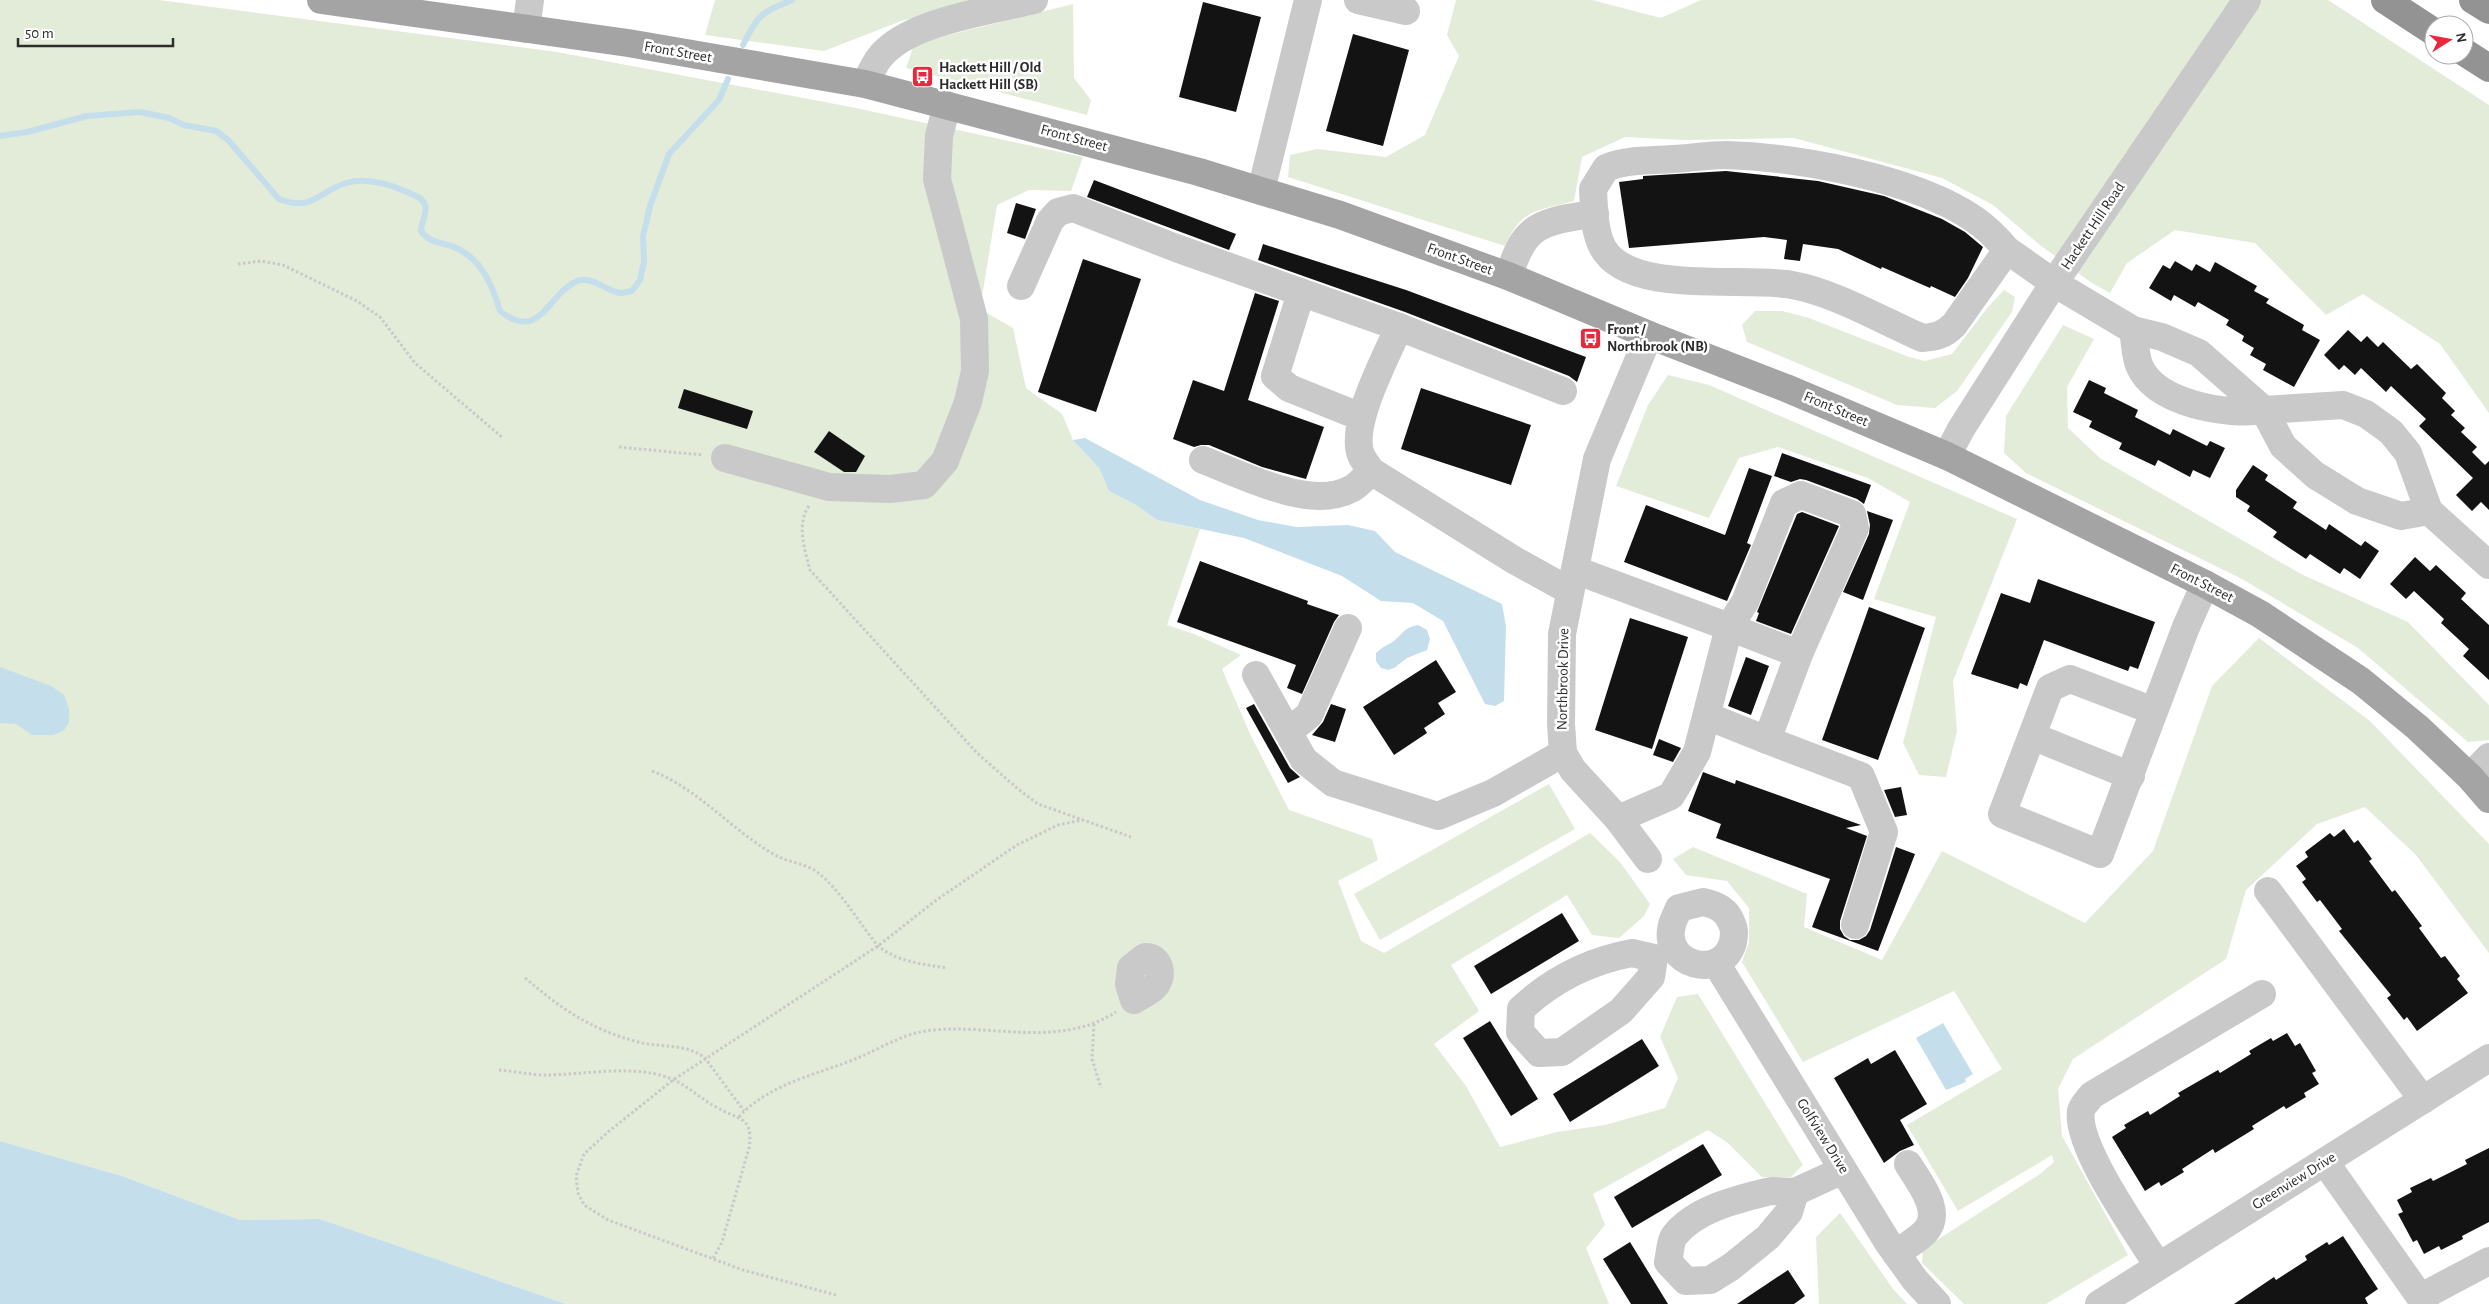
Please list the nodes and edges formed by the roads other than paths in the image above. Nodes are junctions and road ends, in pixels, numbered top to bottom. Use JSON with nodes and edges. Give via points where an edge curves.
{"nodes":[{"id":1,"x":321,"y":0,"type":"edge"},
{"id":2,"x":530,"y":0,"type":"edge"},
{"id":3,"x":1034,"y":0,"type":"edge"},
{"id":4,"x":1308,"y":0,"type":"edge"},
{"id":5,"x":1358,"y":0,"type":"edge"},
{"id":6,"x":2247,"y":0,"type":"edge"},
{"id":7,"x":2385,"y":0,"type":"edge"},
{"id":8,"x":2473,"y":0,"type":"edge"},
{"id":9,"x":349,"y":2,"type":"edge"},
{"id":10,"x":414,"y":6,"type":"edge"},
{"id":11,"x":2489,"y":10,"type":"edge"},
{"id":12,"x":1406,"y":11,"type":"dead end"},
{"id":13,"x":2424,"y":25,"type":"edge"},
{"id":14,"x":526,"y":29,"type":"junction"},
{"id":15,"x":2474,"y":58,"type":"edge"},
{"id":16,"x":2489,"y":68,"type":"edge"},
{"id":17,"x":866,"y":84,"type":"junction"},
{"id":18,"x":947,"y":105,"type":"junction"},
{"id":19,"x":1261,"y":191,"type":"junction"},
{"id":20,"x":1595,"y":214,"type":"junction"},
{"id":21,"x":2007,"y":250,"type":"junction"},
{"id":22,"x":1508,"y":276,"type":"junction"},
{"id":23,"x":2054,"y":283,"type":"junction"},
{"id":24,"x":1021,"y":286,"type":"dead end"},
{"id":25,"x":1301,"y":293,"type":"junction"},
{"id":26,"x":1398,"y":328,"type":"junction"},
{"id":27,"x":2133,"y":330,"type":"junction"},
{"id":28,"x":1649,"y":335,"type":"junction"},
{"id":29,"x":1563,"y":391,"type":"dead end"},
{"id":30,"x":2264,"y":410,"type":"junction"},
{"id":31,"x":1361,"y":417,"type":"junction"},
{"id":32,"x":1947,"y":456,"type":"junction"},
{"id":33,"x":725,"y":458,"type":"road end"},
{"id":34,"x":1203,"y":460,"type":"dead end"},
{"id":35,"x":1371,"y":471,"type":"junction"},
{"id":36,"x":2430,"y":511,"type":"junction"},
{"id":37,"x":2489,"y":565,"type":"edge"},
{"id":38,"x":1572,"y":580,"type":"junction"},
{"id":39,"x":2205,"y":584,"type":"junction"},
{"id":40,"x":1729,"y":627,"type":"junction"},
{"id":41,"x":1348,"y":628,"type":"dead end"},
{"id":42,"x":1799,"y":654,"type":"junction"},
{"id":43,"x":1256,"y":675,"type":"dead end"},
{"id":44,"x":2154,"y":711,"type":"junction"},
{"id":45,"x":1707,"y":716,"type":"junction"},
{"id":46,"x":1288,"y":732,"type":"junction"},
{"id":47,"x":2032,"y":736,"type":"junction"},
{"id":48,"x":1767,"y":740,"type":"junction"},
{"id":49,"x":1563,"y":753,"type":"junction"},
{"id":50,"x":2489,"y":757,"type":"edge"},
{"id":51,"x":2131,"y":776,"type":"junction"},
{"id":52,"x":2470,"y":777,"type":"junction"},
{"id":53,"x":2489,"y":799,"type":"edge"},
{"id":54,"x":1618,"y":819,"type":"junction"},
{"id":55,"x":1648,"y":860,"type":"dead end"},
{"id":56,"x":2268,"y":891,"type":"dead end"},
{"id":57,"x":1855,"y":925,"type":"dead end"},
{"id":58,"x":1663,"y":952,"type":"junction"},
{"id":59,"x":1716,"y":963,"type":"junction"},
{"id":60,"x":2262,"y":994,"type":"dead end"},
{"id":61,"x":2489,"y":1058,"type":"edge"},
{"id":62,"x":2423,"y":1100,"type":"junction"},
{"id":63,"x":2325,"y":1162,"type":"junction"},
{"id":64,"x":1908,"y":1164,"type":"dead end"},
{"id":65,"x":1844,"y":1170,"type":"junction"},
{"id":66,"x":1795,"y":1192,"type":"dead end"},
{"id":67,"x":1896,"y":1254,"type":"junction"},
{"id":68,"x":2489,"y":1261,"type":"edge"},
{"id":69,"x":2158,"y":1266,"type":"junction"},
{"id":70,"x":2423,"y":1301,"type":"edge"},
{"id":71,"x":1937,"y":1304,"type":"edge"},
{"id":72,"x":2099,"y":1304,"type":"edge"}],
"edges":[{"from":1,"to":9,"type":"main road","name":"Front Street"},
{"from":2,"to":14,"type":"street"},
{"from":3,"to":17,"type":"street","via":[[929,26],[901,38],[880,57]]},
{"from":4,"to":19,"type":"street"},
{"from":5,"to":12,"type":"street"},
{"from":6,"to":23,"type":"street","name":"Hackett Hill Road"},
{"from":7,"to":13,"type":"highway"},
{"from":8,"to":11,"type":"highway"},
{"from":9,"to":10,"type":"main road","name":"Front Street"},
{"from":10,"to":14,"type":"main road","name":"Front Street"},
{"from":14,"to":17,"type":"main road","name":"Front Street"},
{"from":15,"to":16,"type":"highway"},
{"from":17,"to":18,"type":"main road","name":"Front Street"},
{"from":18,"to":19,"type":"main road","name":"Front Street"},
{"from":18,"to":33,"type":"street","via":[[939,136],[937,179],[974,319],[975,372],[968,402],[945,461],[924,485],[890,490],[829,487]]},
{"from":19,"to":22,"type":"main road","name":"Front Street","via":[[1340,215]]},
{"from":20,"to":21,"type":"street","via":[[1592,189],[1606,168],[1615,164],[1735,156],[1818,164],[1920,192],[1973,218],[1992,232]]},
{"from":20,"to":21,"type":"street","via":[[1602,247],[1622,266],[1672,281],[1771,282],[1815,290],[1922,338],[1946,333],[1954,325]]},
{"from":20,"to":22,"type":"street","via":[[1559,220],[1530,233]]},
{"from":21,"to":23,"type":"street"},
{"from":22,"to":28,"type":"main road","name":"Front Street"},
{"from":23,"to":27,"type":"street"},
{"from":23,"to":32,"type":"street","name":"Hackett Hill Road"},
{"from":24,"to":25,"type":"street","via":[[1050,221],[1058,212],[1072,208]]},
{"from":25,"to":26,"type":"street"},
{"from":25,"to":31,"type":"street","via":[[1275,376],[1289,388]]},
{"from":26,"to":29,"type":"street"},
{"from":26,"to":31,"type":"street"},
{"from":27,"to":30,"type":"street","via":[[2162,336],[2200,353]]},
{"from":27,"to":30,"type":"street","via":[[2140,366],[2156,386],[2185,402],[2246,413]]},
{"from":28,"to":32,"type":"main road","name":"Front Street"},
{"from":28,"to":38,"type":"street","name":"Northbrook Drive","via":[[1597,459]]},
{"from":30,"to":36,"type":"street","via":[[2283,446],[2315,475],[2340,491],[2357,501],[2401,516]]},
{"from":30,"to":36,"type":"street","via":[[2343,405],[2366,414],[2391,432],[2408,453]]},
{"from":31,"to":35,"type":"street","via":[[1358,435],[1361,454]]},
{"from":32,"to":39,"type":"main road","name":"Front Street"},
{"from":34,"to":35,"type":"street","via":[[1312,497],[1334,496],[1352,489]]},
{"from":35,"to":38,"type":"street","via":[[1514,560]]},
{"from":36,"to":37,"type":"street"},
{"from":38,"to":40,"type":"street"},
{"from":38,"to":49,"type":"street","name":"Northbrook Drive","via":[[1562,634]]},
{"from":39,"to":44,"type":"street"},
{"from":39,"to":52,"type":"main road","name":"Front Street","via":[[2260,614],[2361,681]]},
{"from":40,"to":42,"type":"street"},
{"from":40,"to":42,"type":"street","via":[[1745,602],[1784,503],[1801,495],[1852,514],[1855,528]]},
{"from":40,"to":45,"type":"street"},
{"from":41,"to":46,"type":"street","via":[[1309,715]]},
{"from":42,"to":48,"type":"street"},
{"from":43,"to":46,"type":"street"},
{"from":44,"to":47,"type":"street","via":[[2070,679],[2050,688]]},
{"from":44,"to":51,"type":"street"},
{"from":45,"to":48,"type":"street"},
{"from":45,"to":54,"type":"street","via":[[1697,752],[1671,796]]},
{"from":46,"to":49,"type":"street","via":[[1304,760],[1333,783],[1438,816],[1492,793]]},
{"from":47,"to":51,"type":"street"},
{"from":47,"to":51,"type":"street","via":[[2002,814],[2100,854]]},
{"from":48,"to":57,"type":"street","via":[[1861,776],[1884,832]]},
{"from":49,"to":54,"type":"street","via":[[1588,788]]},
{"from":50,"to":52,"type":"street"},
{"from":52,"to":53,"type":"main road","name":"Front Street"},
{"from":54,"to":55,"type":"street"},
{"from":56,"to":62,"type":"street"},
{"from":58,"to":58,"type":"street","via":[[1632,953],[1580,968],[1540,992],[1521,1009],[1520,1032],[1539,1053],[1562,1052],[1621,1011],[1651,977]]},
{"from":58,"to":59,"type":"street","via":[[1696,966]]},
{"from":58,"to":59,"type":"street","via":[[1680,908],[1703,902],[1713,904],[1726,913],[1734,927],[1731,948]]},
{"from":59,"to":65,"type":"street","name":"Golfview Drive"},
{"from":60,"to":69,"type":"street","via":[[2092,1095],[2081,1109],[2084,1139],[2094,1160]]},
{"from":61,"to":62,"type":"street","name":"Greenview Drive"},
{"from":62,"to":63,"type":"street","name":"Greenview Drive"},
{"from":63,"to":69,"type":"street","name":"Greenview Drive"},
{"from":63,"to":70,"type":"street"},
{"from":64,"to":67,"type":"street","via":[[1931,1204],[1932,1212],[1926,1231]]},
{"from":65,"to":66,"type":"street"},
{"from":65,"to":67,"type":"street","name":"Golfview Drive"},
{"from":67,"to":71,"type":"street","name":"Golfview Drive","via":[[1914,1280]]},
{"from":68,"to":70,"type":"street"},
{"from":69,"to":72,"type":"street","name":"Greenview Drive"}]}
